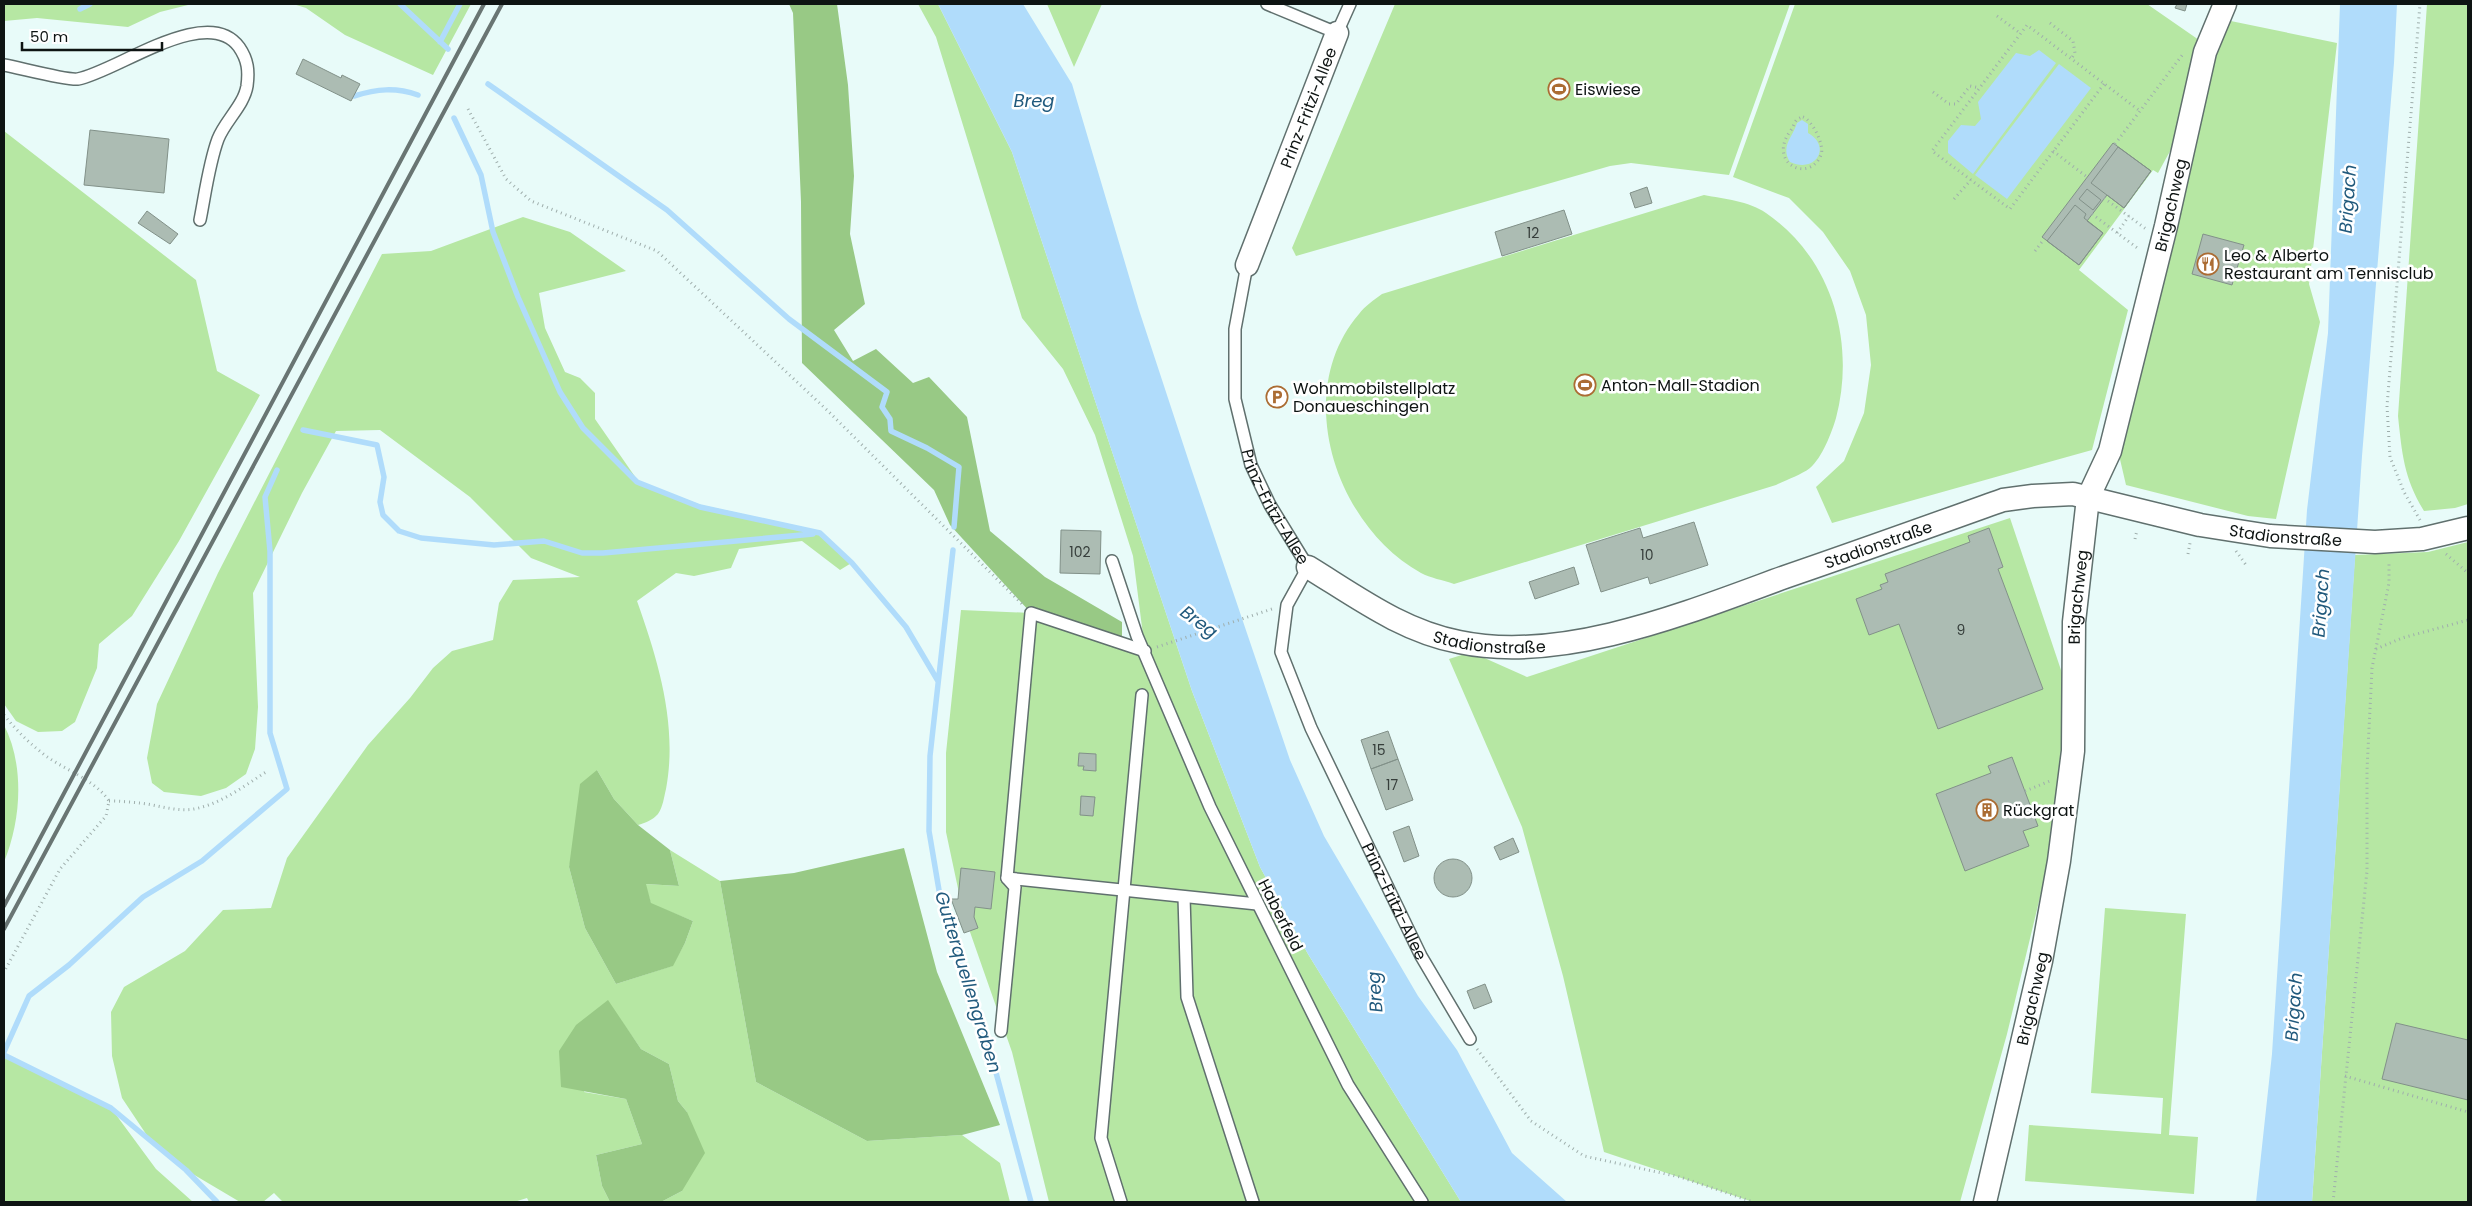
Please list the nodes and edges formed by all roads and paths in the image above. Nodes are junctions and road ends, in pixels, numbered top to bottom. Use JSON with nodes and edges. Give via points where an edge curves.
{"nodes":[{"id":1,"x":1267,"y":4,"type":"edge"},
{"id":2,"x":1350,"y":4,"type":"edge"},
{"id":3,"x":2225,"y":4,"type":"edge"},
{"id":4,"x":2420,"y":4,"type":"edge"},
{"id":5,"x":1997,"y":16,"type":"dead end"},
{"id":6,"x":2050,"y":23,"type":"dead end"},
{"id":7,"x":1337,"y":33,"type":"junction"},
{"id":8,"x":2020,"y":34,"type":"junction"},
{"id":9,"x":2187,"y":50,"type":"dead end"},
{"id":10,"x":2071,"y":59,"type":"junction"},
{"id":11,"x":4,"y":64,"type":"edge"},
{"id":12,"x":2104,"y":84,"type":"junction"},
{"id":13,"x":1980,"y":88,"type":"junction"},
{"id":14,"x":1933,"y":92,"type":"dead end"},
{"id":15,"x":468,"y":109,"type":"dead end"},
{"id":16,"x":2140,"y":111,"type":"junction"},
{"id":17,"x":1793,"y":128,"type":"joint"},
{"id":18,"x":2115,"y":144,"type":"dead end"},
{"id":19,"x":2053,"y":151,"type":"junction"},
{"id":20,"x":2087,"y":177,"type":"dead end"},
{"id":21,"x":1970,"y":180,"type":"junction"},
{"id":22,"x":2104,"y":198,"type":"dead end"},
{"id":23,"x":1954,"y":199,"type":"dead end"},
{"id":24,"x":2092,"y":214,"type":"dead end"},
{"id":25,"x":2129,"y":216,"type":"junction"},
{"id":26,"x":200,"y":220,"type":"dead end"},
{"id":27,"x":2147,"y":230,"type":"dead end"},
{"id":28,"x":2117,"y":232,"type":"junction"},
{"id":29,"x":2044,"y":239,"type":"dead end"},
{"id":30,"x":2035,"y":250,"type":"dead end"},
{"id":31,"x":2148,"y":256,"type":"dead end"},
{"id":32,"x":1247,"y":265,"type":"joint"},
{"id":33,"x":2088,"y":498,"type":"junction"},
{"id":34,"x":2420,"y":520,"type":"dead end"},
{"id":35,"x":2468,"y":528,"type":"edge"},
{"id":36,"x":2437,"y":536,"type":"junction"},
{"id":37,"x":2382,"y":541,"type":"junction"},
{"id":38,"x":2190,"y":542,"type":"dead end"},
{"id":39,"x":2188,"y":554,"type":"dead end"},
{"id":40,"x":1112,"y":561,"type":"dead end"},
{"id":41,"x":1308,"y":567,"type":"junction"},
{"id":42,"x":2468,"y":573,"type":"edge"},
{"id":43,"x":1031,"y":612,"type":"junction"},
{"id":44,"x":1261,"y":612,"type":"dead end"},
{"id":45,"x":2468,"y":620,"type":"edge"},
{"id":46,"x":2376,"y":649,"type":"junction"},
{"id":47,"x":1149,"y":650,"type":"junction"},
{"id":48,"x":1142,"y":695,"type":"dead end"},
{"id":49,"x":4,"y":715,"type":"edge"},
{"id":50,"x":266,"y":772,"type":"dead end"},
{"id":51,"x":110,"y":801,"type":"junction"},
{"id":52,"x":1007,"y":878,"type":"junction"},
{"id":53,"x":1124,"y":890,"type":"junction"},
{"id":54,"x":1184,"y":897,"type":"junction"},
{"id":55,"x":1257,"y":904,"type":"junction"},
{"id":56,"x":4,"y":972,"type":"edge"},
{"id":57,"x":1000,"y":1031,"type":"dead end"},
{"id":58,"x":1470,"y":1039,"type":"joint"},
{"id":59,"x":2345,"y":1076,"type":"junction"},
{"id":60,"x":2468,"y":1112,"type":"edge"},
{"id":61,"x":1122,"y":1202,"type":"edge"},
{"id":62,"x":1253,"y":1202,"type":"edge"},
{"id":63,"x":1422,"y":1202,"type":"edge"},
{"id":64,"x":1753,"y":1202,"type":"edge"},
{"id":65,"x":1985,"y":1202,"type":"edge"},
{"id":66,"x":2333,"y":1202,"type":"edge"}],
"edges":[{"from":1,"to":7,"type":"lane"},
{"from":2,"to":7,"type":"lane","name":"Prinz-Fritzi-Allee"},
{"from":3,"to":33,"type":"street","name":"Brigachweg","via":[[2205,52],[2110,451]]},
{"from":4,"to":34,"type":"path","via":[[2387,406],[2390,457]]},
{"from":5,"to":8,"type":"path"},
{"from":6,"to":10,"type":"path","via":[[2073,41],[2075,53]]},
{"from":7,"to":32,"type":"street","name":"Prinz-Fritzi-Allee"},
{"from":8,"to":10,"type":"path","via":[[2027,25]]},
{"from":8,"to":13,"type":"path"},
{"from":9,"to":16,"type":"path"},
{"from":10,"to":12,"type":"path"},
{"from":11,"to":26,"type":"lane","via":[[76,80],[171,39],[194,34],[219,34],[235,42],[249,69],[247,89],[218,139]]},
{"from":12,"to":16,"type":"path"},
{"from":12,"to":19,"type":"path"},
{"from":13,"to":14,"type":"path","via":[[1970,86],[1956,104],[1949,104]]},
{"from":13,"to":21,"type":"path","via":[[1932,150]]},
{"from":15,"to":43,"type":"path","via":[[506,179],[524,196],[657,251],[828,411]]},
{"from":16,"to":18,"type":"path"},
{"from":17,"to":17,"type":"path","via":[[1798,119],[1808,119],[1822,142],[1818,162],[1809,168],[1799,169],[1783,157],[1782,146]]},
{"from":19,"to":20,"type":"path"},
{"from":19,"to":21,"type":"path","via":[[2010,209]]},
{"from":21,"to":23,"type":"path"},
{"from":22,"to":25,"type":"path"},
{"from":24,"to":28,"type":"path"},
{"from":25,"to":27,"type":"path"},
{"from":25,"to":28,"type":"path"},
{"from":28,"to":31,"type":"path"},
{"from":29,"to":30,"type":"path"},
{"from":32,"to":41,"type":"lane","name":"Prinz-Fritzi-Allee","via":[[1235,329],[1235,399],[1251,465],[1270,505]]},
{"from":33,"to":37,"type":"street","name":"Stadionstraße","via":[[2200,526],[2270,536]]},
{"from":33,"to":41,"type":"street","name":"Stadionstraße","via":[[2073,494],[2003,500],[1673,617],[1596,637],[1546,645],[1502,647],[1460,643],[1420,632],[1375,610]]},
{"from":33,"to":65,"type":"street","name":"Brigachweg","via":[[2074,622],[2073,751],[2059,861],[2041,961]]},
{"from":35,"to":36,"type":"street","name":"Stadionstraße"},
{"from":36,"to":37,"type":"street","name":"Stadionstraße"},
{"from":36,"to":42,"type":"path","via":[[2444,551]]},
{"from":37,"to":46,"type":"path","via":[[2389,583]]},
{"from":38,"to":39,"type":"path"},
{"from":40,"to":47,"type":"lane","name":"Haberfeld"},
{"from":41,"to":58,"type":"lane","name":"Prinz-Fritzi-Allee","via":[[1287,605],[1281,652],[1311,728],[1421,956]]},
{"from":43,"to":47,"type":"lane"},
{"from":43,"to":52,"type":"lane"},
{"from":44,"to":47,"type":"path"},
{"from":45,"to":46,"type":"path","via":[[2402,638]]},
{"from":46,"to":59,"type":"path","via":[[2372,668],[2367,770],[2367,871]]},
{"from":47,"to":55,"type":"lane","name":"Haberfeld","via":[[1210,806]]},
{"from":48,"to":53,"type":"lane"},
{"from":49,"to":51,"type":"path","via":[[29,743],[102,789]]},
{"from":50,"to":51,"type":"path","via":[[237,791],[193,810]]},
{"from":51,"to":56,"type":"path","via":[[106,816],[60,869]]},
{"from":52,"to":53,"type":"lane"},
{"from":52,"to":57,"type":"lane","via":[[1015,887]]},
{"from":53,"to":54,"type":"lane"},
{"from":53,"to":61,"type":"lane","via":[[1101,1138]]},
{"from":54,"to":55,"type":"lane"},
{"from":54,"to":62,"type":"lane","via":[[1187,998]]},
{"from":55,"to":63,"type":"lane","name":"Haberfeld","via":[[1348,1085]]},
{"from":58,"to":64,"type":"path","via":[[1531,1121],[1584,1156],[1680,1176]]},
{"from":59,"to":60,"type":"path"},
{"from":59,"to":66,"type":"path"}]}
